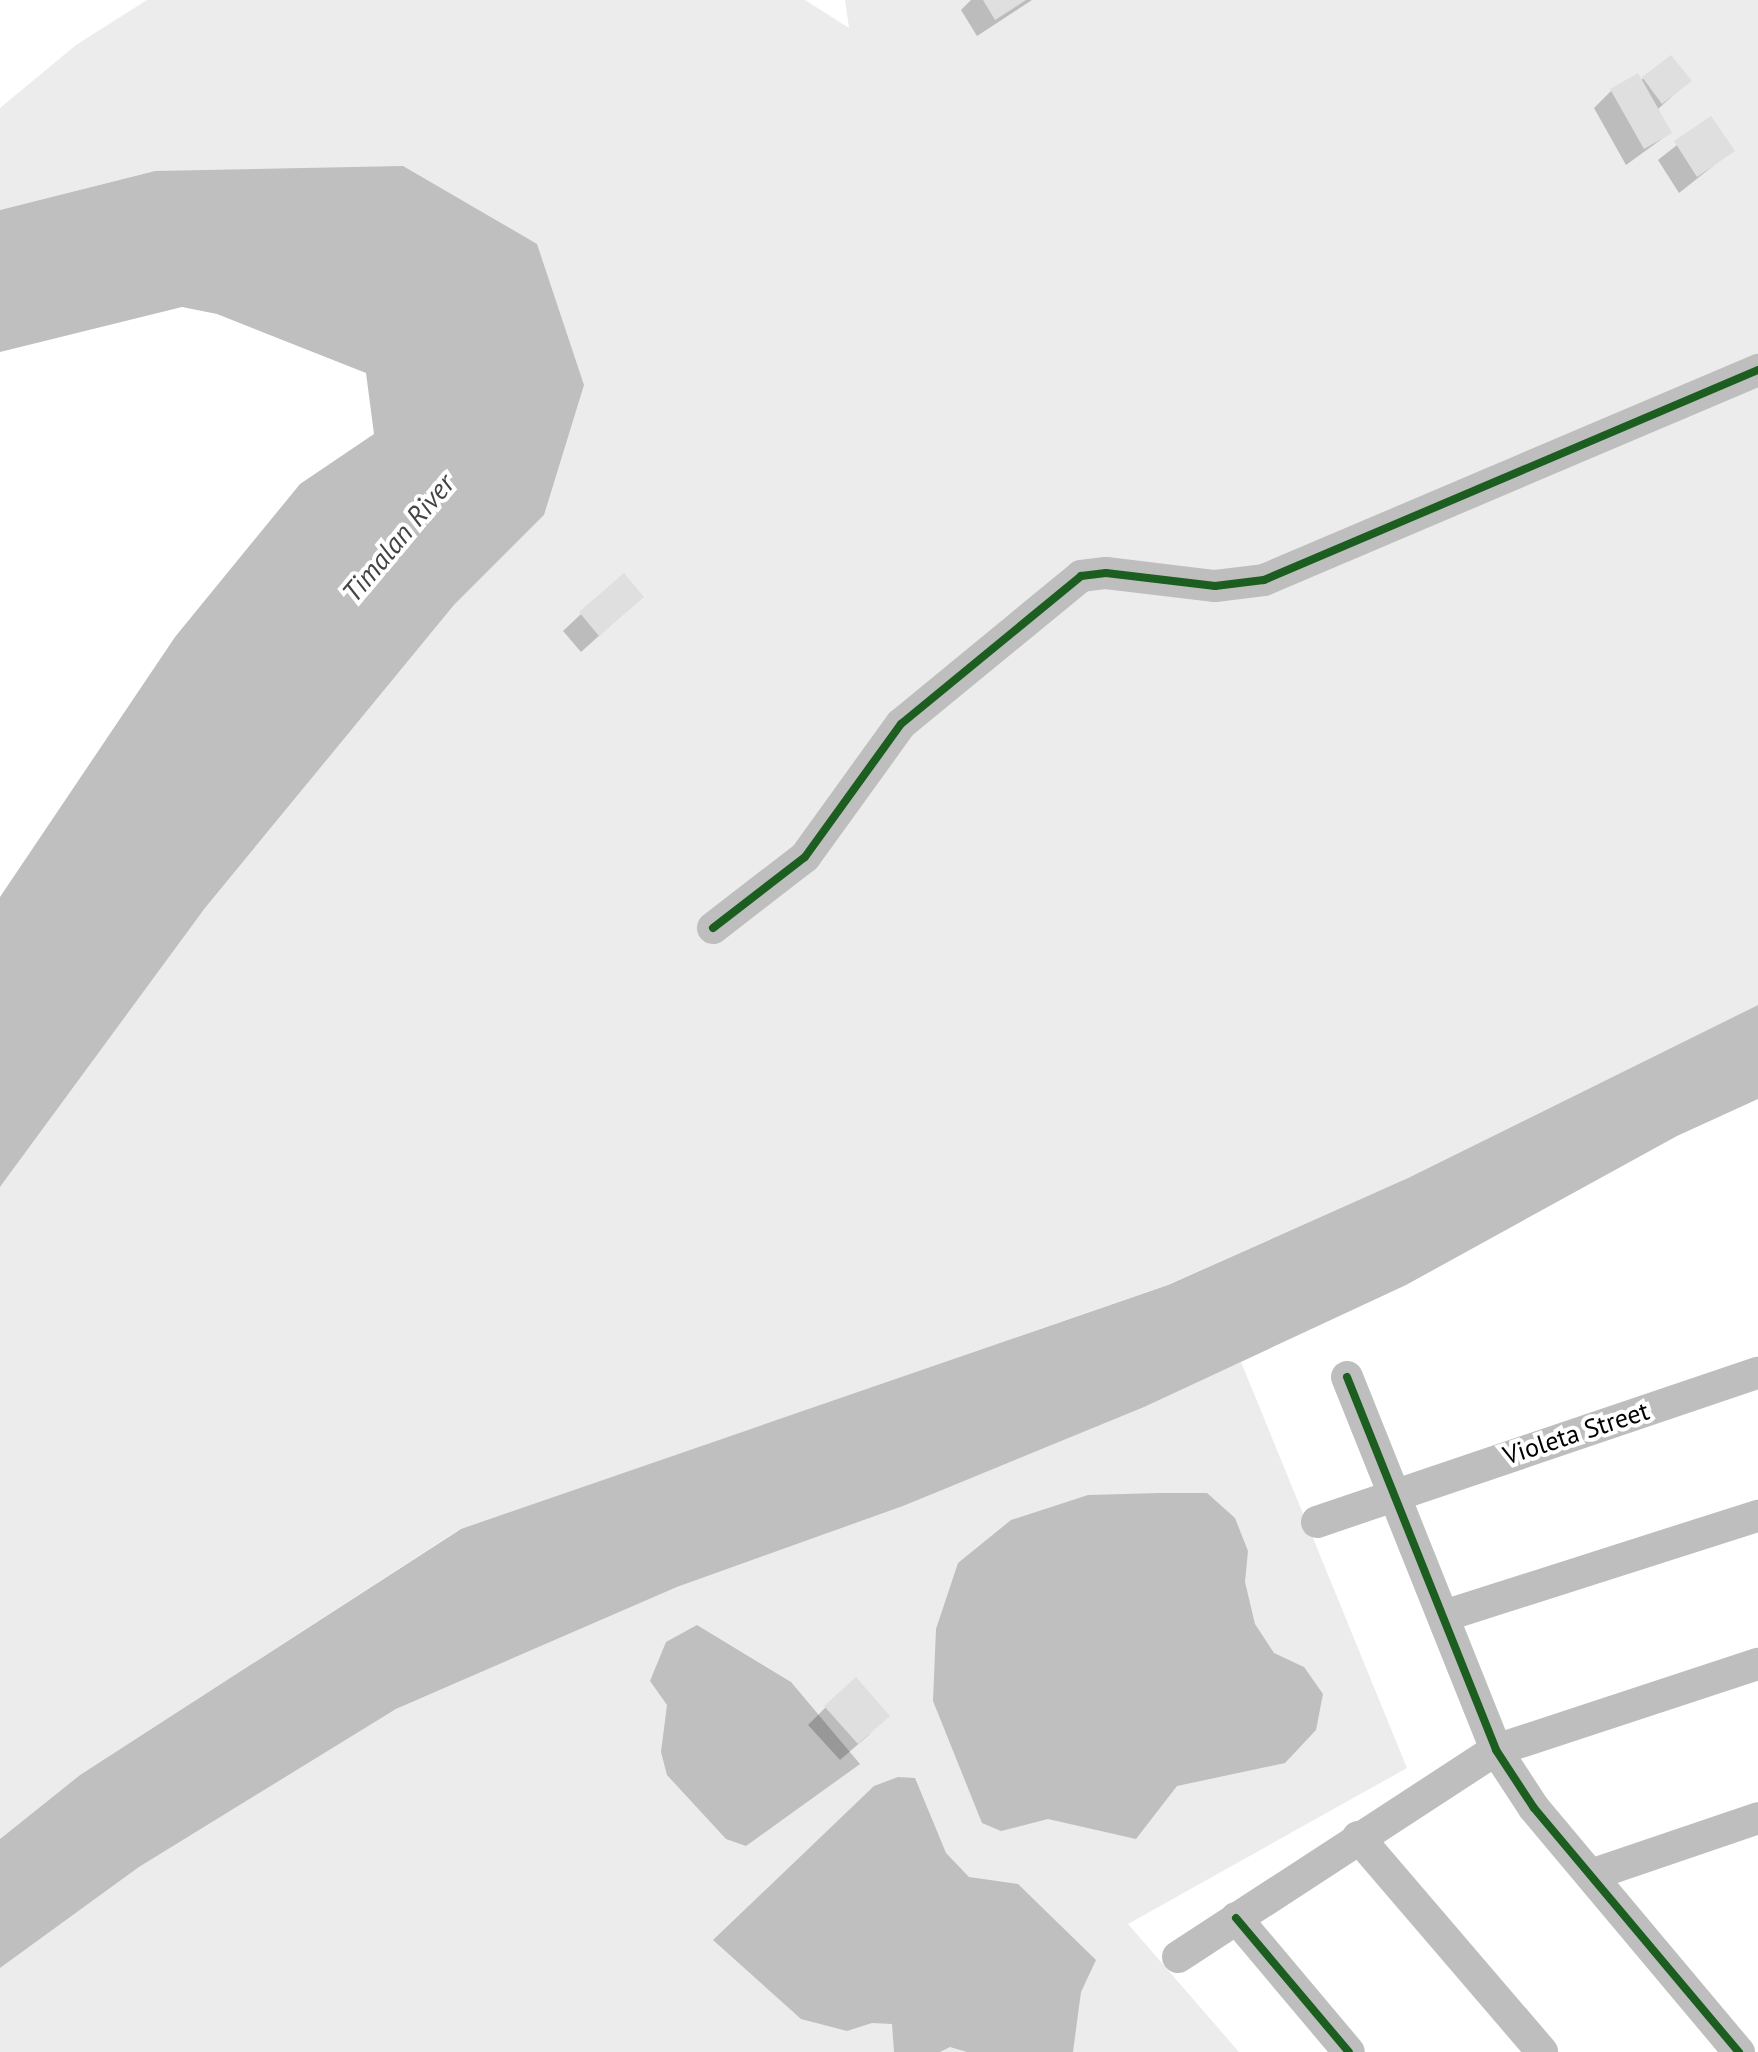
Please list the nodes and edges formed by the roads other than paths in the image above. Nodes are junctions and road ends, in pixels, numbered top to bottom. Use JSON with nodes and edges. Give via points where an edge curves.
{"nodes":[{"id":1,"x":1758,"y":370,"type":"edge"},
{"id":2,"x":713,"y":928,"type":"dead end"},
{"id":3,"x":1758,"y":1373,"type":"edge"},
{"id":4,"x":1347,"y":1377,"type":"dead end"},
{"id":5,"x":1394,"y":1494,"type":"junction"},
{"id":6,"x":1758,"y":1516,"type":"edge"},
{"id":7,"x":1317,"y":1522,"type":"dead end"},
{"id":8,"x":1447,"y":1615,"type":"junction"},
{"id":9,"x":1758,"y":1664,"type":"edge"},
{"id":10,"x":1496,"y":1750,"type":"junction"},
{"id":11,"x":1756,"y":1823,"type":"edge"},
{"id":12,"x":1358,"y":1837,"type":"junction"},
{"id":13,"x":1591,"y":1875,"type":"junction"},
{"id":14,"x":1236,"y":1918,"type":"junction"},
{"id":15,"x":1178,"y":1957,"type":"dead end"},
{"id":16,"x":1349,"y":2052,"type":"edge"},
{"id":17,"x":1542,"y":2052,"type":"edge"},
{"id":18,"x":1739,"y":2052,"type":"edge"}],
"edges":[{"from":1,"to":2,"type":"street","via":[[1264,580],[1215,586],[1106,573],[1081,576],[901,724],[805,857]]},
{"from":3,"to":5,"type":"street","name":"Violeta Street"},
{"from":4,"to":5,"type":"street"},
{"from":5,"to":7,"type":"street","name":"Violeta Street"},
{"from":5,"to":8,"type":"street"},
{"from":6,"to":8,"type":"street"},
{"from":8,"to":10,"type":"street"},
{"from":9,"to":10,"type":"street"},
{"from":10,"to":12,"type":"street"},
{"from":10,"to":13,"type":"street","via":[[1534,1808]]},
{"from":11,"to":13,"type":"street"},
{"from":12,"to":14,"type":"street"},
{"from":12,"to":17,"type":"street"},
{"from":13,"to":18,"type":"street"},
{"from":14,"to":15,"type":"street"},
{"from":14,"to":16,"type":"street"}]}
